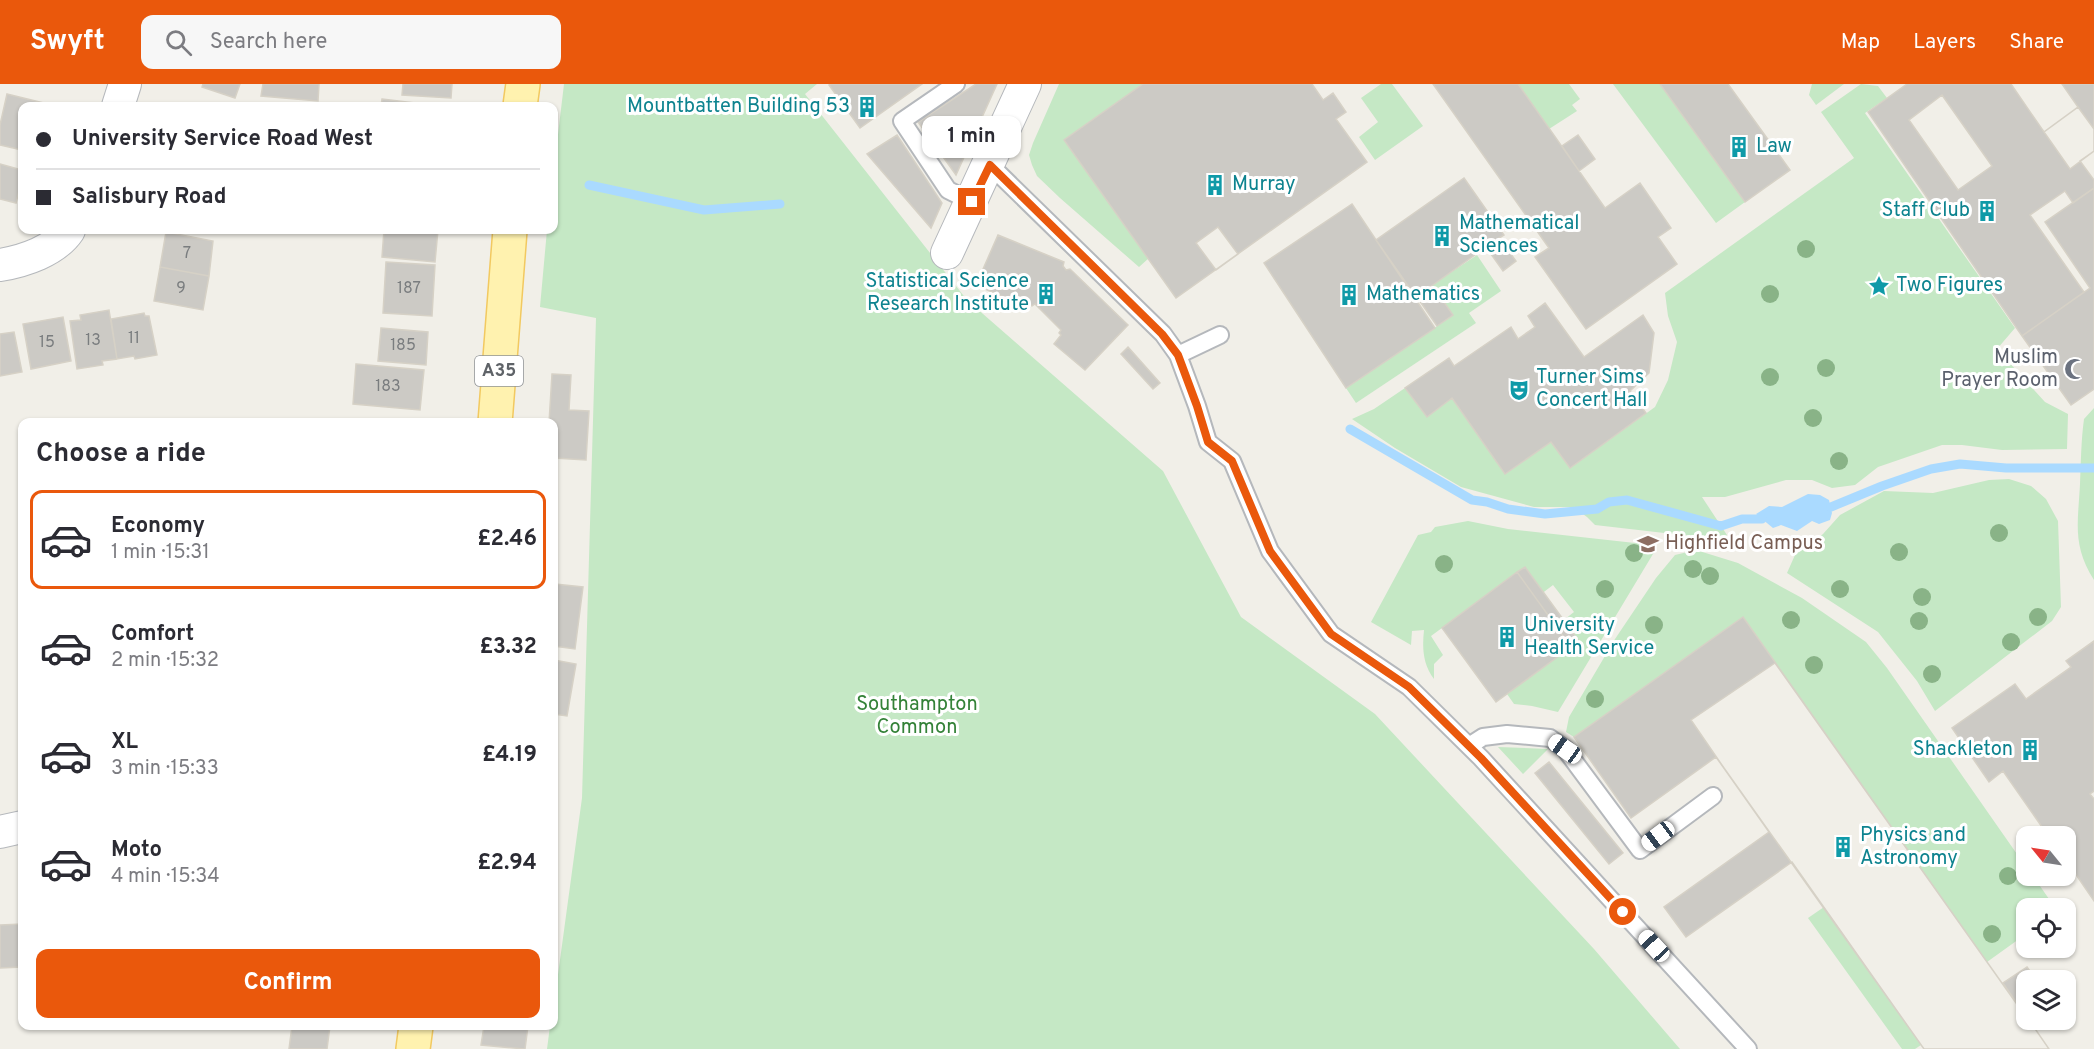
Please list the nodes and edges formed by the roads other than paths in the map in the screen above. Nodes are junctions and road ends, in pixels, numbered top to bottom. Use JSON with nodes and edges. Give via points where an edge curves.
{"nodes":[{"id":1,"x":124,"y":84,"type":"edge"},
{"id":2,"x":524,"y":84,"type":"edge"},
{"id":3,"x":956,"y":84,"type":"edge"},
{"id":4,"x":1025,"y":84,"type":"edge"},
{"id":5,"x":119,"y":102,"type":"edge"},
{"id":6,"x":521,"y":102,"type":"edge"},
{"id":7,"x":990,"y":165,"type":"junction"},
{"id":8,"x":972,"y":202,"type":"junction"},
{"id":9,"x":67,"y":234,"type":"edge"},
{"id":10,"x":510,"y":234,"type":"edge"},
{"id":11,"x":947,"y":253,"type":"dead end"},
{"id":12,"x":0,"y":265,"type":"edge"},
{"id":13,"x":1220,"y":335,"type":"dead end"},
{"id":14,"x":1178,"y":355,"type":"junction"},
{"id":15,"x":495,"y":418,"type":"edge"},
{"id":16,"x":1469,"y":746,"type":"junction"},
{"id":17,"x":1713,"y":796,"type":"dead end"},
{"id":18,"x":18,"y":828,"type":"edge"},
{"id":19,"x":0,"y":832,"type":"edge"},
{"id":20,"x":415,"y":1030,"type":"edge"},
{"id":21,"x":413,"y":1049,"type":"edge"},
{"id":22,"x":1748,"y":1049,"type":"edge"}],
"edges":[{"from":1,"to":5,"type":"street"},
{"from":2,"to":6,"type":"main road"},
{"from":3,"to":8,"type":"lane","via":[[902,121],[948,190]]},
{"from":4,"to":7,"type":"street"},
{"from":7,"to":8,"type":"street"},
{"from":7,"to":14,"type":"lane","via":[[1140,310]]},
{"from":8,"to":11,"type":"street"},
{"from":9,"to":12,"type":"street","via":[[39,255]]},
{"from":10,"to":15,"type":"main road","number":"A35"},
{"from":13,"to":14,"type":"lane"},
{"from":14,"to":16,"type":"lane","via":[[1208,442],[1232,461],[1270,551],[1316,614],[1331,634],[1409,687]]},
{"from":16,"to":17,"type":"lane","via":[[1483,737],[1507,734],[1550,738],[1565,749],[1640,850]]},
{"from":16,"to":22,"type":"lane"},
{"from":18,"to":19,"type":"street"},
{"from":20,"to":21,"type":"main road"}]}
